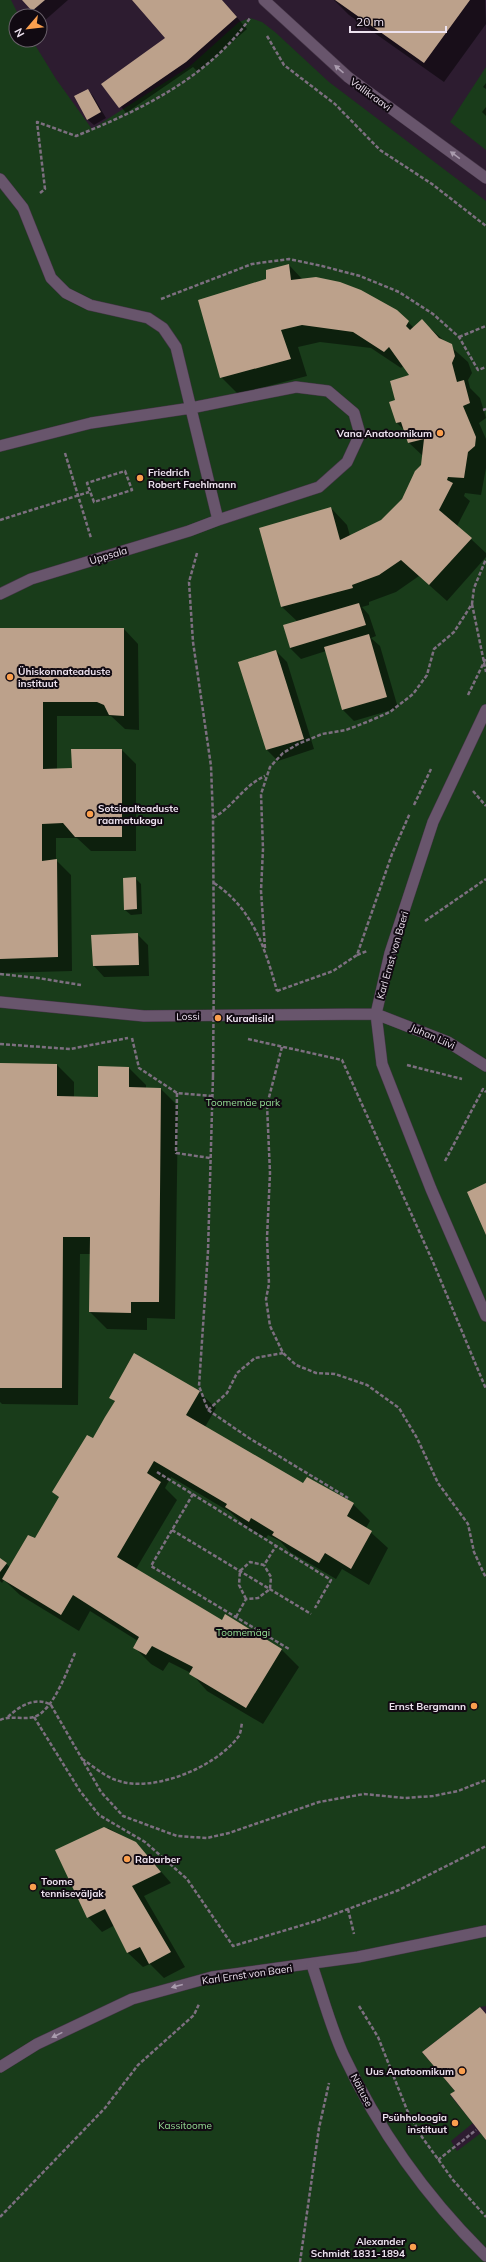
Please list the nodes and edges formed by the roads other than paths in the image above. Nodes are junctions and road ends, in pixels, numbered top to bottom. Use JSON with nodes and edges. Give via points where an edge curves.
{"nodes":[{"id":1,"x":265,"y":1,"type":"edge"},
{"id":2,"x":486,"y":178,"type":"edge"},
{"id":3,"x":0,"y":179,"type":"edge"},
{"id":4,"x":191,"y":408,"type":"junction"},
{"id":5,"x":0,"y":446,"type":"edge"},
{"id":6,"x":218,"y":520,"type":"junction"},
{"id":7,"x":0,"y":594,"type":"edge"},
{"id":8,"x":486,"y":710,"type":"edge"},
{"id":9,"x":0,"y":1002,"type":"edge"},
{"id":10,"x":376,"y":1014,"type":"junction"},
{"id":11,"x":486,"y":1066,"type":"edge"},
{"id":12,"x":486,"y":1316,"type":"edge"},
{"id":13,"x":486,"y":1931,"type":"edge"},
{"id":14,"x":312,"y":1964,"type":"junction"},
{"id":15,"x":0,"y":2067,"type":"edge"},
{"id":16,"x":486,"y":2256,"type":"edge"}],
"edges":[{"from":2,"to":1,"type":"street","name":"Vallikraavi","one_way":true,"via":[[348,77]]},
{"from":3,"to":4,"type":"street","via":[[23,208],[51,278],[66,293],[90,305],[148,318],[163,328],[176,347]]},
{"from":4,"to":5,"type":"street","name":"Uppsala","via":[[59,430]]},
{"from":4,"to":6,"type":"street"},
{"from":4,"to":6,"type":"street","name":"Uppsala","via":[[296,387],[328,391],[354,413],[360,434],[347,462],[318,487]]},
{"from":6,"to":7,"type":"street","name":"Uppsala","via":[[31,579]]},
{"from":8,"to":10,"type":"street","name":"Karl Ernst von Baeri","via":[[433,822],[390,953]]},
{"from":9,"to":10,"type":"street","name":"Lossi","via":[[144,1016]]},
{"from":10,"to":11,"type":"street","name":"Juhan Liivi","via":[[443,1039]]},
{"from":10,"to":12,"type":"street","name":"Karl Ernst von Baeri","via":[[382,1064],[431,1189]]},
{"from":13,"to":14,"type":"street","name":"Karl Ernst von Baeri"},
{"from":14,"to":15,"type":"street","name":"Karl Ernst von Baeri","one_way":true,"via":[[212,1977],[132,1999],[37,2044]]},
{"from":14,"to":16,"type":"street","name":"Näituse","via":[[342,2052],[372,2110],[435,2202]]}]}
